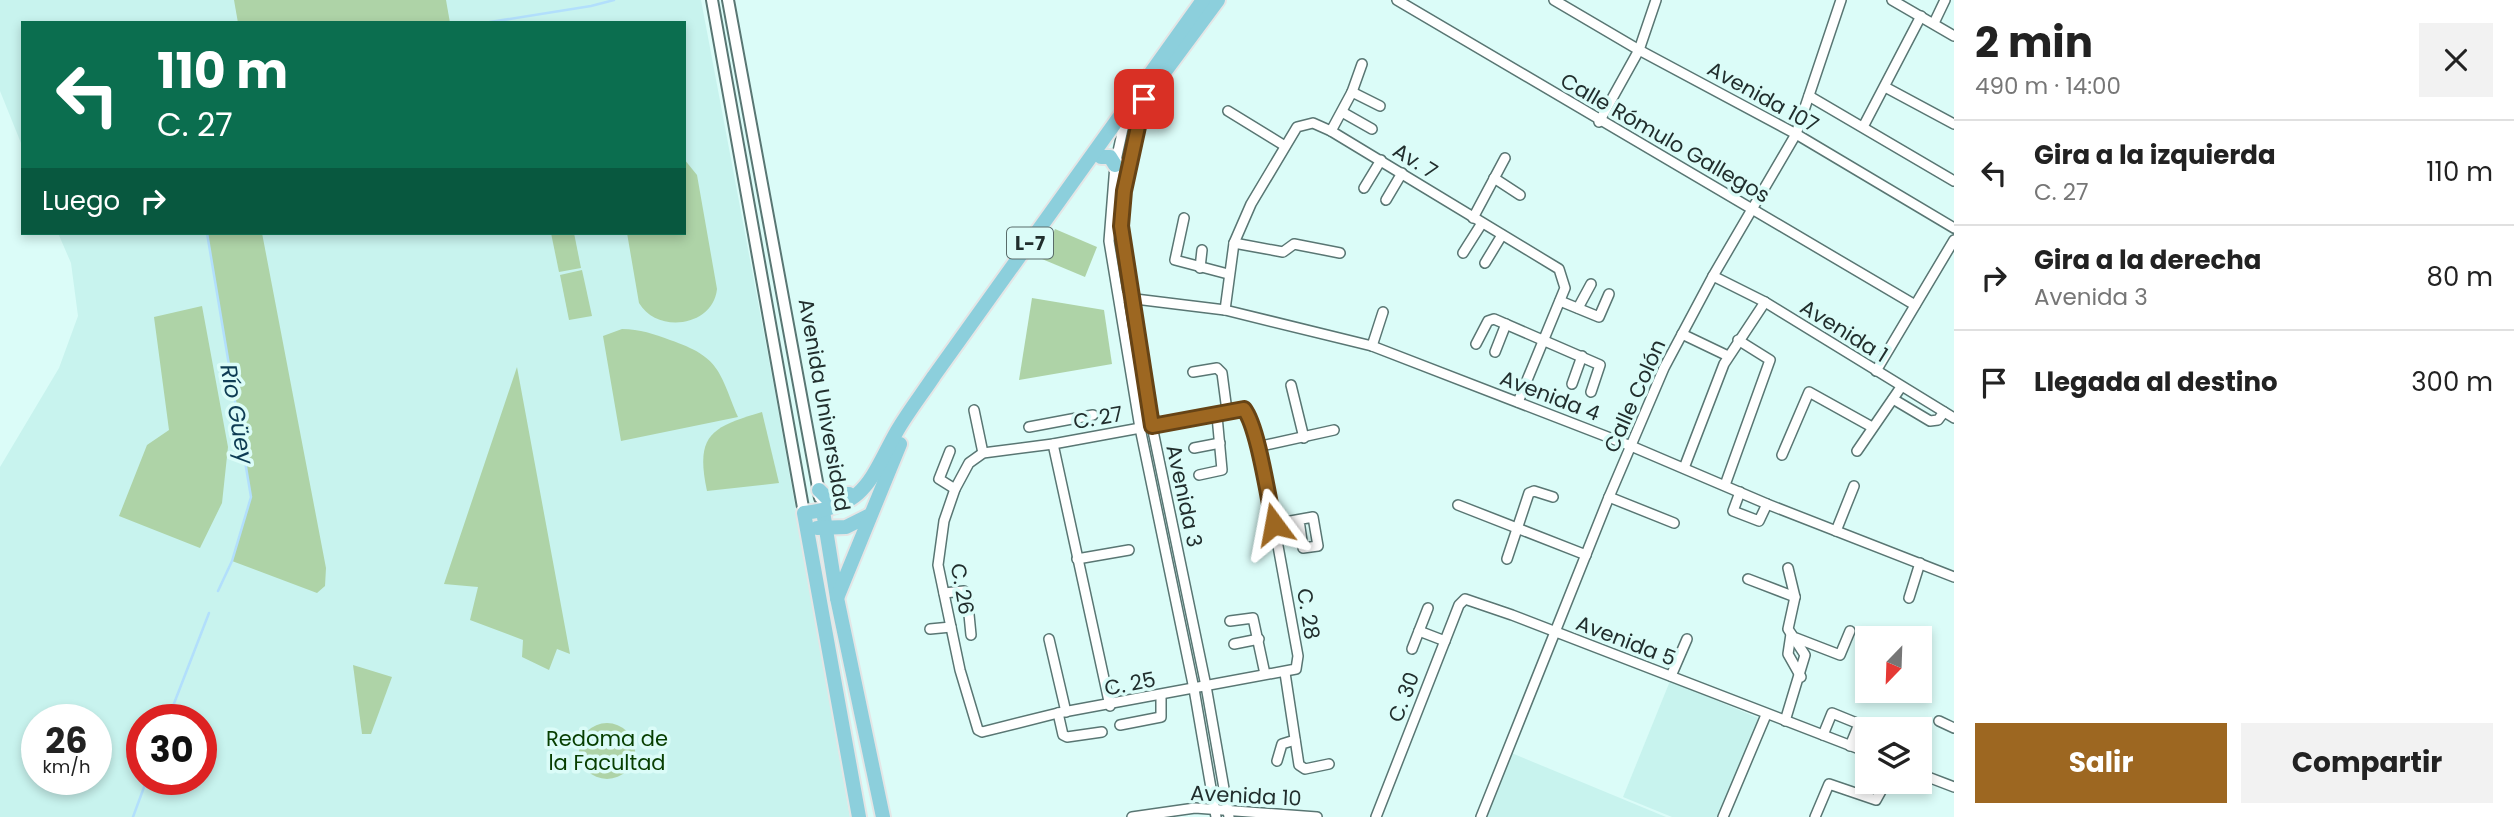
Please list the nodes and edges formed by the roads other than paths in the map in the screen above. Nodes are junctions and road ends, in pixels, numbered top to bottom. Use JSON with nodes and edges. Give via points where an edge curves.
{"nodes":[{"id":1,"x":712,"y":0,"type":"edge"},
{"id":2,"x":728,"y":0,"type":"edge"},
{"id":3,"x":1203,"y":0,"type":"edge"},
{"id":4,"x":1218,"y":0,"type":"edge"},
{"id":5,"x":1397,"y":0,"type":"edge"},
{"id":6,"x":1554,"y":0,"type":"edge"},
{"id":7,"x":1656,"y":0,"type":"edge"},
{"id":8,"x":1841,"y":0,"type":"edge"},
{"id":9,"x":1892,"y":0,"type":"edge"},
{"id":10,"x":1945,"y":0,"type":"edge"},
{"id":11,"x":1921,"y":16,"type":"junction"},
{"id":12,"x":1934,"y":23,"type":"junction"},
{"id":13,"x":1954,"y":36,"type":"edge"},
{"id":14,"x":736,"y":41,"type":"junction"},
{"id":15,"x":721,"y":43,"type":"junction"},
{"id":16,"x":1639,"y":50,"type":"junction"},
{"id":17,"x":1362,"y":64,"type":"dead end"},
{"id":18,"x":1885,"y":87,"type":"junction"},
{"id":19,"x":1352,"y":92,"type":"junction"},
{"id":20,"x":1809,"y":96,"type":"junction"},
{"id":21,"x":1137,"y":101,"type":"junction"},
{"id":22,"x":1380,"y":106,"type":"dead end"},
{"id":23,"x":1228,"y":111,"type":"dead end"},
{"id":24,"x":1342,"y":111,"type":"junction"},
{"id":25,"x":1599,"y":122,"type":"junction"},
{"id":26,"x":1954,"y":124,"type":"edge"},
{"id":27,"x":1863,"y":127,"type":"junction"},
{"id":28,"x":1372,"y":129,"type":"dead end"},
{"id":29,"x":1121,"y":130,"type":"junction"},
{"id":30,"x":1331,"y":131,"type":"junction"},
{"id":31,"x":1796,"y":134,"type":"junction"},
{"id":32,"x":1285,"y":146,"type":"junction"},
{"id":33,"x":1101,"y":157,"type":"junction"},
{"id":34,"x":1506,"y":159,"type":"dead end"},
{"id":35,"x":1381,"y":160,"type":"junction"},
{"id":36,"x":1115,"y":165,"type":"junction"},
{"id":37,"x":1402,"y":173,"type":"junction"},
{"id":38,"x":1494,"y":178,"type":"junction"},
{"id":39,"x":1954,"y":181,"type":"edge"},
{"id":40,"x":1364,"y":188,"type":"dead end"},
{"id":41,"x":1520,"y":195,"type":"dead end"},
{"id":42,"x":1387,"y":200,"type":"dead end"},
{"id":43,"x":1752,"y":208,"type":"junction"},
{"id":44,"x":1184,"y":218,"type":"dead end"},
{"id":45,"x":1478,"y":220,"type":"junction"},
{"id":46,"x":1954,"y":228,"type":"edge"},
{"id":47,"x":1502,"y":235,"type":"junction"},
{"id":48,"x":1954,"y":240,"type":"edge"},
{"id":49,"x":1234,"y":243,"type":"junction"},
{"id":50,"x":1202,"y":250,"type":"dead end"},
{"id":51,"x":1340,"y":253,"type":"dead end"},
{"id":52,"x":1463,"y":253,"type":"dead end"},
{"id":53,"x":1485,"y":263,"type":"dead end"},
{"id":54,"x":1200,"y":268,"type":"junction"},
{"id":55,"x":1228,"y":274,"type":"junction"},
{"id":56,"x":1713,"y":276,"type":"junction"},
{"id":57,"x":1591,"y":284,"type":"dead end"},
{"id":58,"x":1609,"y":294,"type":"dead end"},
{"id":59,"x":1119,"y":296,"type":"junction"},
{"id":60,"x":1131,"y":296,"type":"junction"},
{"id":61,"x":1560,"y":301,"type":"junction"},
{"id":62,"x":1765,"y":302,"type":"junction"},
{"id":63,"x":1915,"y":306,"type":"junction"},
{"id":64,"x":1578,"y":308,"type":"junction"},
{"id":65,"x":1225,"y":310,"type":"junction"},
{"id":66,"x":1383,"y":312,"type":"dead end"},
{"id":67,"x":1506,"y":324,"type":"junction"},
{"id":68,"x":1682,"y":334,"type":"junction"},
{"id":69,"x":1543,"y":340,"type":"junction"},
{"id":70,"x":1738,"y":340,"type":"junction"},
{"id":71,"x":1476,"y":344,"type":"dead end"},
{"id":72,"x":1372,"y":346,"type":"junction"},
{"id":73,"x":1495,"y":352,"type":"dead end"},
{"id":74,"x":1582,"y":356,"type":"junction"},
{"id":75,"x":1728,"y":356,"type":"junction"},
{"id":76,"x":1876,"y":371,"type":"junction"},
{"id":77,"x":1193,"y":372,"type":"dead end"},
{"id":78,"x":1572,"y":384,"type":"dead end"},
{"id":79,"x":1291,"y":385,"type":"dead end"},
{"id":80,"x":1901,"y":387,"type":"junction"},
{"id":81,"x":1591,"y":392,"type":"dead end"},
{"id":82,"x":1893,"y":399,"type":"junction"},
{"id":83,"x":1518,"y":402,"type":"junction"},
{"id":84,"x":974,"y":410,"type":"dead end"},
{"id":85,"x":1231,"y":410,"type":"junction"},
{"id":86,"x":1944,"y":412,"type":"junction"},
{"id":87,"x":1093,"y":415,"type":"dead end"},
{"id":88,"x":1217,"y":415,"type":"junction"},
{"id":89,"x":1954,"y":418,"type":"edge"},
{"id":90,"x":1061,"y":422,"type":"junction"},
{"id":91,"x":1152,"y":426,"type":"junction"},
{"id":92,"x":1029,"y":427,"type":"dead end"},
{"id":93,"x":1872,"y":427,"type":"junction"},
{"id":94,"x":1140,"y":428,"type":"junction"},
{"id":95,"x":1334,"y":430,"type":"dead end"},
{"id":96,"x":1304,"y":438,"type":"junction"},
{"id":97,"x":1064,"y":442,"type":"junction"},
{"id":98,"x":1220,"y":443,"type":"junction"},
{"id":99,"x":1053,"y":444,"type":"junction"},
{"id":100,"x":1631,"y":446,"type":"junction"},
{"id":101,"x":1257,"y":447,"type":"junction"},
{"id":102,"x":1194,"y":448,"type":"dead end"},
{"id":103,"x":950,"y":451,"type":"dead end"},
{"id":104,"x":1857,"y":451,"type":"dead end"},
{"id":105,"x":983,"y":453,"type":"junction"},
{"id":106,"x":1782,"y":455,"type":"dead end"},
{"id":107,"x":969,"y":463,"type":"joint"},
{"id":108,"x":1684,"y":468,"type":"junction"},
{"id":109,"x":1199,"y":475,"type":"dead end"},
{"id":110,"x":1726,"y":485,"type":"junction"},
{"id":111,"x":1854,"y":486,"type":"dead end"},
{"id":112,"x":863,"y":489,"type":"junction"},
{"id":113,"x":954,"y":489,"type":"junction"},
{"id":114,"x":819,"y":490,"type":"junction"},
{"id":115,"x":1740,"y":492,"type":"junction"},
{"id":116,"x":1609,"y":496,"type":"junction"},
{"id":117,"x":1553,"y":497,"type":"dead end"},
{"id":118,"x":1767,"y":504,"type":"junction"},
{"id":119,"x":1458,"y":505,"type":"dead end"},
{"id":120,"x":823,"y":511,"type":"junction"},
{"id":121,"x":804,"y":513,"type":"junction"},
{"id":122,"x":868,"y":516,"type":"junction"},
{"id":123,"x":1299,"y":520,"type":"dead end"},
{"id":124,"x":1674,"y":523,"type":"dead end"},
{"id":125,"x":1274,"y":524,"type":"junction"},
{"id":126,"x":806,"y":528,"type":"junction"},
{"id":127,"x":826,"y":528,"type":"junction"},
{"id":128,"x":1518,"y":528,"type":"junction"},
{"id":129,"x":1836,"y":531,"type":"junction"},
{"id":130,"x":1129,"y":550,"type":"dead end"},
{"id":131,"x":1586,"y":555,"type":"junction"},
{"id":132,"x":1077,"y":559,"type":"junction"},
{"id":133,"x":1507,"y":559,"type":"dead end"},
{"id":134,"x":1920,"y":564,"type":"junction"},
{"id":135,"x":1788,"y":568,"type":"dead end"},
{"id":136,"x":1954,"y":577,"type":"edge"},
{"id":137,"x":1748,"y":579,"type":"dead end"},
{"id":138,"x":944,"y":593,"type":"junction"},
{"id":139,"x":1795,"y":597,"type":"junction"},
{"id":140,"x":837,"y":598,"type":"junction"},
{"id":141,"x":1909,"y":598,"type":"dead end"},
{"id":142,"x":1473,"y":600,"type":"joint"},
{"id":143,"x":1428,"y":608,"type":"dead end"},
{"id":144,"x":1230,"y":621,"type":"dead end"},
{"id":145,"x":951,"y":627,"type":"junction"},
{"id":146,"x":930,"y":629,"type":"dead end"},
{"id":147,"x":1419,"y":631,"type":"junction"},
{"id":148,"x":1850,"y":631,"type":"dead end"},
{"id":149,"x":1554,"y":632,"type":"junction"},
{"id":150,"x":971,"y":635,"type":"dead end"},
{"id":151,"x":1794,"y":636,"type":"junction"},
{"id":152,"x":1049,"y":639,"type":"dead end"},
{"id":153,"x":1259,"y":639,"type":"junction"},
{"id":154,"x":1688,"y":639,"type":"dead end"},
{"id":155,"x":1444,"y":642,"type":"junction"},
{"id":156,"x":1234,"y":645,"type":"dead end"},
{"id":157,"x":1412,"y":649,"type":"dead end"},
{"id":158,"x":1296,"y":669,"type":"joint"},
{"id":159,"x":1285,"y":673,"type":"junction"},
{"id":160,"x":1265,"y":674,"type":"junction"},
{"id":161,"x":1671,"y":676,"type":"junction"},
{"id":162,"x":1801,"y":677,"type":"junction"},
{"id":163,"x":1206,"y":686,"type":"junction"},
{"id":164,"x":1194,"y":689,"type":"junction"},
{"id":165,"x":1161,"y":696,"type":"junction"},
{"id":166,"x":1110,"y":706,"type":"junction"},
{"id":167,"x":1062,"y":713,"type":"junction"},
{"id":168,"x":1766,"y":715,"type":"junction"},
{"id":169,"x":1785,"y":721,"type":"junction"},
{"id":170,"x":1939,"y":722,"type":"dead end"},
{"id":171,"x":974,"y":725,"type":"joint"},
{"id":172,"x":1120,"y":725,"type":"dead end"},
{"id":173,"x":1954,"y":728,"type":"edge"},
{"id":174,"x":1102,"y":732,"type":"dead end"},
{"id":175,"x":1823,"y":735,"type":"junction"},
{"id":176,"x":1295,"y":740,"type":"junction"},
{"id":177,"x":1850,"y":746,"type":"junction"},
{"id":178,"x":1855,"y":748,"type":"edge"},
{"id":179,"x":1278,"y":761,"type":"dead end"},
{"id":180,"x":1329,"y":764,"type":"dead end"},
{"id":181,"x":1932,"y":779,"type":"edge"},
{"id":182,"x":1954,"y":788,"type":"edge"},
{"id":183,"x":1855,"y":794,"type":"edge"},
{"id":184,"x":1856,"y":794,"type":"edge"},
{"id":185,"x":1879,"y":794,"type":"edge"},
{"id":186,"x":1215,"y":813,"type":"edge"},
{"id":187,"x":1228,"y":813,"type":"edge"},
{"id":188,"x":859,"y":817,"type":"edge"},
{"id":189,"x":883,"y":817,"type":"edge"},
{"id":190,"x":1132,"y":817,"type":"edge"},
{"id":191,"x":1317,"y":817,"type":"edge"},
{"id":192,"x":1376,"y":817,"type":"edge"},
{"id":193,"x":1481,"y":817,"type":"edge"},
{"id":194,"x":1723,"y":817,"type":"edge"},
{"id":195,"x":1815,"y":817,"type":"edge"}],
"edges":[{"from":1,"to":15,"type":"street","name":"Avenida Universidad"},
{"from":2,"to":14,"type":"street","name":"Avenida Universidad"},
{"from":3,"to":21,"type":"main road","number":"L-7"},
{"from":4,"to":21,"type":"main road","number":"L-7"},
{"from":5,"to":25,"type":"street","name":"Calle Rómulo Gallegos"},
{"from":6,"to":16,"type":"street","name":"Avenida 107"},
{"from":7,"to":16,"type":"street"},
{"from":8,"to":20,"type":"street","name":"Calle Colón"},
{"from":9,"to":11,"type":"street"},
{"from":10,"to":12,"type":"street"},
{"from":11,"to":12,"type":"street"},
{"from":11,"to":18,"type":"street"},
{"from":12,"to":13,"type":"street"},
{"from":14,"to":15,"type":"street"},
{"from":14,"to":114,"type":"street","name":"Avenida Universidad"},
{"from":15,"to":121,"type":"street","name":"Avenida Universidad"},
{"from":16,"to":25,"type":"street"},
{"from":16,"to":31,"type":"street","name":"Avenida 107"},
{"from":17,"to":19,"type":"street"},
{"from":18,"to":26,"type":"street"},
{"from":18,"to":27,"type":"street"},
{"from":19,"to":22,"type":"street"},
{"from":19,"to":24,"type":"street"},
{"from":20,"to":27,"type":"street"},
{"from":20,"to":31,"type":"street","name":"Calle Colón"},
{"from":21,"to":29,"type":"main road","number":"L-7"},
{"from":21,"to":60,"type":"street","name":"Avenida 3","via":[[1121,226]]},
{"from":21,"to":112,"type":"main road","number":"L-7","via":[[934,376]]},
{"from":23,"to":32,"type":"street"},
{"from":24,"to":28,"type":"street"},
{"from":24,"to":30,"type":"street"},
{"from":25,"to":43,"type":"street","name":"Calle Rómulo Gallegos"},
{"from":27,"to":39,"type":"street"},
{"from":29,"to":33,"type":"main road","number":"L-7"},
{"from":29,"to":36,"type":"street","name":"Avenida 3"},
{"from":30,"to":32,"type":"street","name":"Av. 7","via":[[1304,123]]},
{"from":30,"to":35,"type":"street","name":"Av. 7"},
{"from":31,"to":43,"type":"street","name":"Calle Colón"},
{"from":31,"to":46,"type":"street","name":"Avenida 107"},
{"from":32,"to":49,"type":"street","name":"Av. 7"},
{"from":33,"to":36,"type":"main road","via":[[1110,157]]},
{"from":33,"to":122,"type":"main road","number":"L-7","via":[[902,441]]},
{"from":34,"to":38,"type":"street"},
{"from":35,"to":37,"type":"street","name":"Av. 7"},
{"from":35,"to":40,"type":"street"},
{"from":36,"to":59,"type":"street","name":"Avenida 3","via":[[1109,241]]},
{"from":37,"to":42,"type":"street"},
{"from":37,"to":45,"type":"street","name":"Av. 7"},
{"from":38,"to":41,"type":"street"},
{"from":38,"to":45,"type":"street"},
{"from":43,"to":56,"type":"street","name":"Calle Colón"},
{"from":43,"to":63,"type":"street","name":"Calle Rómulo Gallegos"},
{"from":44,"to":54,"type":"street","via":[[1175,260]]},
{"from":45,"to":47,"type":"street","name":"Av. 7"},
{"from":45,"to":52,"type":"street"},
{"from":47,"to":53,"type":"street"},
{"from":47,"to":61,"type":"street","name":"Av. 7","via":[[1559,269],[1565,288]]},
{"from":48,"to":63,"type":"street"},
{"from":49,"to":51,"type":"street","via":[[1283,252],[1294,244]]},
{"from":49,"to":55,"type":"street","name":"Av. 7"},
{"from":50,"to":54,"type":"street"},
{"from":54,"to":55,"type":"street"},
{"from":55,"to":65,"type":"street","name":"Av. 7"},
{"from":56,"to":62,"type":"street","name":"Avenida 1"},
{"from":56,"to":68,"type":"street","name":"Calle Colón"},
{"from":57,"to":64,"type":"street"},
{"from":58,"to":64,"type":"street","via":[[1599,317]]},
{"from":59,"to":60,"type":"street","name":"Avenida 4"},
{"from":59,"to":94,"type":"street","name":"Avenida 3"},
{"from":60,"to":65,"type":"street","name":"Avenida 4"},
{"from":60,"to":91,"type":"street","name":"Avenida 3"},
{"from":61,"to":64,"type":"street"},
{"from":61,"to":69,"type":"street","name":"Av. 7"},
{"from":62,"to":70,"type":"street"},
{"from":62,"to":76,"type":"street","name":"Avenida 1"},
{"from":63,"to":76,"type":"street"},
{"from":65,"to":72,"type":"street","name":"Avenida 4"},
{"from":66,"to":72,"type":"street"},
{"from":67,"to":69,"type":"street"},
{"from":67,"to":71,"type":"street","via":[[1491,319]]},
{"from":67,"to":73,"type":"street"},
{"from":68,"to":75,"type":"street"},
{"from":68,"to":100,"type":"street","name":"Calle Colón"},
{"from":69,"to":74,"type":"street"},
{"from":69,"to":83,"type":"street","name":"Av. 7"},
{"from":70,"to":75,"type":"street"},
{"from":70,"to":110,"type":"street","via":[[1770,360]]},
{"from":72,"to":83,"type":"street","name":"Avenida 4"},
{"from":74,"to":78,"type":"street"},
{"from":74,"to":81,"type":"street","via":[[1600,365]]},
{"from":75,"to":108,"type":"street"},
{"from":76,"to":80,"type":"street","name":"Avenida 1"},
{"from":77,"to":85,"type":"street","via":[[1217,368],[1222,373]]},
{"from":79,"to":96,"type":"street"},
{"from":80,"to":82,"type":"street"},
{"from":80,"to":86,"type":"street","name":"Avenida 1"},
{"from":82,"to":86,"type":"street","via":[[1930,421]]},
{"from":82,"to":93,"type":"street"},
{"from":83,"to":100,"type":"street","name":"Avenida 4"},
{"from":84,"to":105,"type":"street"},
{"from":85,"to":88,"type":"street","name":"C. 27"},
{"from":85,"to":101,"type":"street","name":"C. 28","via":[[1244,409],[1248,414]]},
{"from":86,"to":89,"type":"street","name":"Avenida 1"},
{"from":87,"to":90,"type":"street"},
{"from":88,"to":91,"type":"street","name":"C. 27"},
{"from":88,"to":98,"type":"street"},
{"from":90,"to":92,"type":"street"},
{"from":90,"to":97,"type":"street"},
{"from":91,"to":94,"type":"street","name":"C. 27"},
{"from":91,"to":163,"type":"street","name":"Avenida 3"},
{"from":93,"to":104,"type":"street"},
{"from":93,"to":106,"type":"street","via":[[1809,393]]},
{"from":94,"to":97,"type":"street","name":"C. 27"},
{"from":94,"to":164,"type":"street","name":"Avenida 3"},
{"from":95,"to":96,"type":"street"},
{"from":96,"to":101,"type":"street"},
{"from":97,"to":99,"type":"street","name":"C. 27"},
{"from":98,"to":102,"type":"street"},
{"from":98,"to":109,"type":"street","via":[[1222,470]]},
{"from":99,"to":105,"type":"street","name":"C. 27"},
{"from":99,"to":132,"type":"street"},
{"from":100,"to":108,"type":"street","name":"Avenida 4"},
{"from":100,"to":116,"type":"street","name":"Calle Colón"},
{"from":101,"to":125,"type":"street","name":"C. 28"},
{"from":103,"to":113,"type":"street","via":[[939,479]]},
{"from":105,"to":107,"type":"street","name":"C. 27"},
{"from":107,"to":113,"type":"street","name":"C. 26"},
{"from":108,"to":110,"type":"street","name":"Avenida 4"},
{"from":110,"to":115,"type":"street","name":"Avenida 4"},
{"from":111,"to":129,"type":"street"},
{"from":112,"to":114,"type":"main road","via":[[836,498],[827,498]]},
{"from":112,"to":120,"type":"main road","number":"L-7","via":[[845,503]]},
{"from":113,"to":138,"type":"street","name":"C. 26","via":[[939,540]]},
{"from":114,"to":120,"type":"street","name":"Avenida Universidad"},
{"from":115,"to":118,"type":"street","name":"Avenida 4"},
{"from":115,"to":118,"type":"street","via":[[1732,511],[1759,521]]},
{"from":116,"to":124,"type":"street"},
{"from":116,"to":131,"type":"street","name":"Calle Colón"},
{"from":117,"to":128,"type":"street","via":[[1529,493]]},
{"from":118,"to":129,"type":"street","name":"Avenida 4"},
{"from":119,"to":128,"type":"street"},
{"from":120,"to":121,"type":"main road","number":"L-7"},
{"from":120,"to":127,"type":"main road","name":"Avenida Universidad"},
{"from":121,"to":126,"type":"main road","name":"Avenida Universidad"},
{"from":122,"to":127,"type":"main road","via":[[846,527]]},
{"from":122,"to":140,"type":"main road"},
{"from":123,"to":125,"type":"street"},
{"from":125,"to":158,"type":"street","name":"C. 28","via":[[1298,656]]},
{"from":126,"to":127,"type":"main road"},
{"from":126,"to":188,"type":"main road","name":"Avenida Universidad"},
{"from":127,"to":140,"type":"main road","name":"Avenida Universidad"},
{"from":128,"to":131,"type":"street"},
{"from":128,"to":133,"type":"street"},
{"from":129,"to":134,"type":"street","name":"Avenida 4"},
{"from":130,"to":132,"type":"street"},
{"from":131,"to":149,"type":"street","name":"Calle Colón"},
{"from":132,"to":166,"type":"street"},
{"from":134,"to":136,"type":"street","name":"Avenida 4"},
{"from":134,"to":141,"type":"street"},
{"from":135,"to":139,"type":"street"},
{"from":137,"to":139,"type":"street"},
{"from":138,"to":145,"type":"street","name":"C. 26"},
{"from":138,"to":150,"type":"street","via":[[967,594]]},
{"from":139,"to":151,"type":"street","via":[[1787,624]]},
{"from":140,"to":189,"type":"main road","name":"Avenida Universidad"},
{"from":142,"to":149,"type":"street","name":"Avenida 5"},
{"from":142,"to":155,"type":"street","name":"C. 30","via":[[1459,605]]},
{"from":143,"to":147,"type":"street"},
{"from":144,"to":153,"type":"street","via":[[1253,618]]},
{"from":145,"to":146,"type":"street"},
{"from":145,"to":171,"type":"street","name":"C. 26"},
{"from":147,"to":155,"type":"street"},
{"from":147,"to":157,"type":"street"},
{"from":148,"to":151,"type":"street","via":[[1840,655]]},
{"from":149,"to":161,"type":"street","name":"Avenida 5"},
{"from":149,"to":193,"type":"street","name":"Calle Colón"},
{"from":151,"to":162,"type":"street","via":[[1805,655]]},
{"from":151,"to":162,"type":"street","via":[[1788,654]]},
{"from":152,"to":167,"type":"street"},
{"from":153,"to":156,"type":"street"},
{"from":153,"to":160,"type":"street"},
{"from":154,"to":161,"type":"street"},
{"from":155,"to":192,"type":"street","name":"C. 30"},
{"from":158,"to":159,"type":"street","name":"C. 25"},
{"from":159,"to":160,"type":"street","name":"C. 25"},
{"from":159,"to":176,"type":"street"},
{"from":160,"to":163,"type":"street","name":"C. 25"},
{"from":161,"to":168,"type":"street","name":"Avenida 5"},
{"from":162,"to":169,"type":"street"},
{"from":163,"to":164,"type":"street","name":"C. 25"},
{"from":163,"to":187,"type":"street","name":"Avenida 3"},
{"from":164,"to":165,"type":"street","name":"C. 25"},
{"from":164,"to":186,"type":"street","name":"Avenida 3"},
{"from":165,"to":166,"type":"street","name":"C. 25"},
{"from":165,"to":172,"type":"street","via":[[1161,717]]},
{"from":166,"to":167,"type":"street","name":"C. 25"},
{"from":167,"to":171,"type":"street","name":"C. 25","via":[[982,732]]},
{"from":167,"to":174,"type":"street","via":[[1063,735]]},
{"from":168,"to":169,"type":"street","name":"Avenida 5"},
{"from":168,"to":194,"type":"street"},
{"from":169,"to":175,"type":"street","name":"Avenida 5"},
{"from":170,"to":173,"type":"street"},
{"from":175,"to":177,"type":"street","name":"Avenida 5"},
{"from":175,"to":177,"type":"street","via":[[1832,713],[1859,724]]},
{"from":176,"to":179,"type":"street","via":[[1282,744]]},
{"from":176,"to":180,"type":"street","via":[[1301,768]]},
{"from":177,"to":178,"type":"street","name":"Avenida 5"},
{"from":181,"to":182,"type":"street"},
{"from":183,"to":195,"type":"street","via":[[1827,785]]},
{"from":184,"to":185,"type":"street","via":[[1876,800]]},
{"from":186,"to":187,"type":"street","name":"Avenida 10"},
{"from":186,"to":190,"type":"street","name":"Avenida 10","via":[[1195,808]]},
{"from":187,"to":191,"type":"street","name":"Avenida 10"}]}
